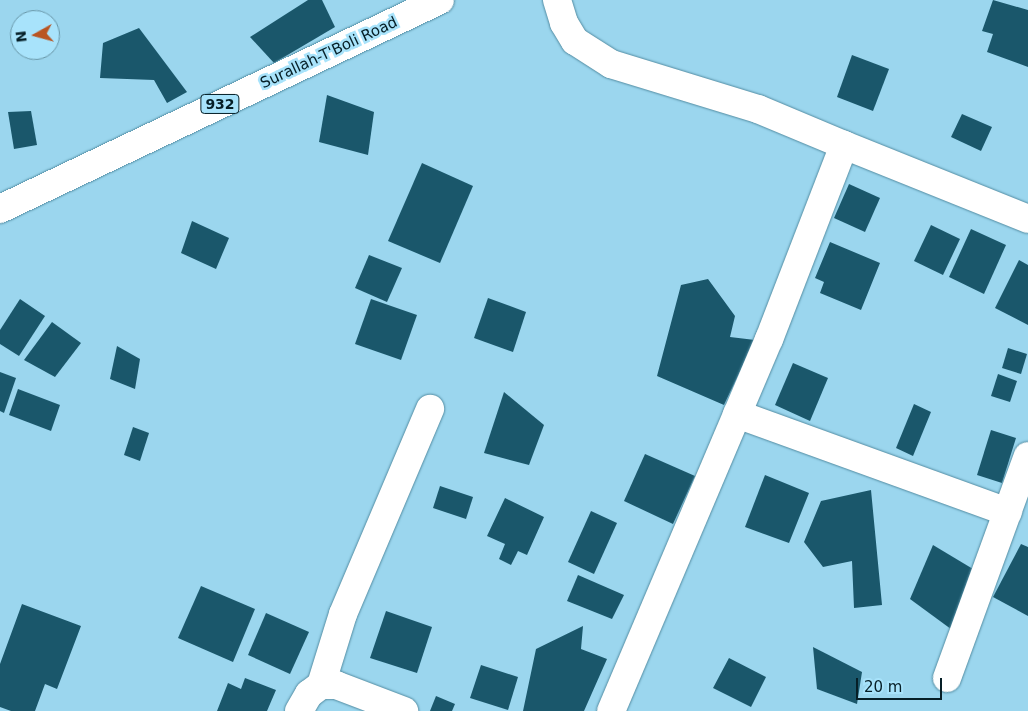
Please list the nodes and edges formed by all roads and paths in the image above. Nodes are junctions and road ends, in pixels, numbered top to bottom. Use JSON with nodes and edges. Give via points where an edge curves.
{"nodes":[{"id":1,"x":440,"y":0,"type":"edge"},
{"id":2,"x":557,"y":0,"type":"edge"},
{"id":3,"x":844,"y":145,"type":"junction"},
{"id":4,"x":0,"y":209,"type":"edge"},
{"id":5,"x":1028,"y":219,"type":"edge"},
{"id":6,"x":430,"y":409,"type":"dead end"},
{"id":7,"x":737,"y":414,"type":"junction"},
{"id":8,"x":1028,"y":456,"type":"edge"},
{"id":9,"x":1008,"y":512,"type":"junction"},
{"id":10,"x":947,"y":678,"type":"dead end"},
{"id":11,"x":321,"y":685,"type":"junction"},
{"id":12,"x":299,"y":711,"type":"edge"},
{"id":13,"x":404,"y":711,"type":"edge"},
{"id":14,"x":610,"y":711,"type":"edge"}],
"edges":[{"from":1,"to":4,"type":"street","name":"Surallah-T'Boli Road","number":"932"},
{"from":2,"to":3,"type":"street","via":[[564,23],[575,41],[611,64],[758,109]]},
{"from":3,"to":5,"type":"street"},
{"from":3,"to":7,"type":"street"},
{"from":6,"to":11,"type":"street","via":[[343,614]]},
{"from":7,"to":9,"type":"street"},
{"from":7,"to":14,"type":"street"},
{"from":8,"to":9,"type":"street"},
{"from":9,"to":10,"type":"street"},
{"from":11,"to":12,"type":"street","via":[[308,694]]},
{"from":11,"to":13,"type":"street","via":[[336,685]]}]}
